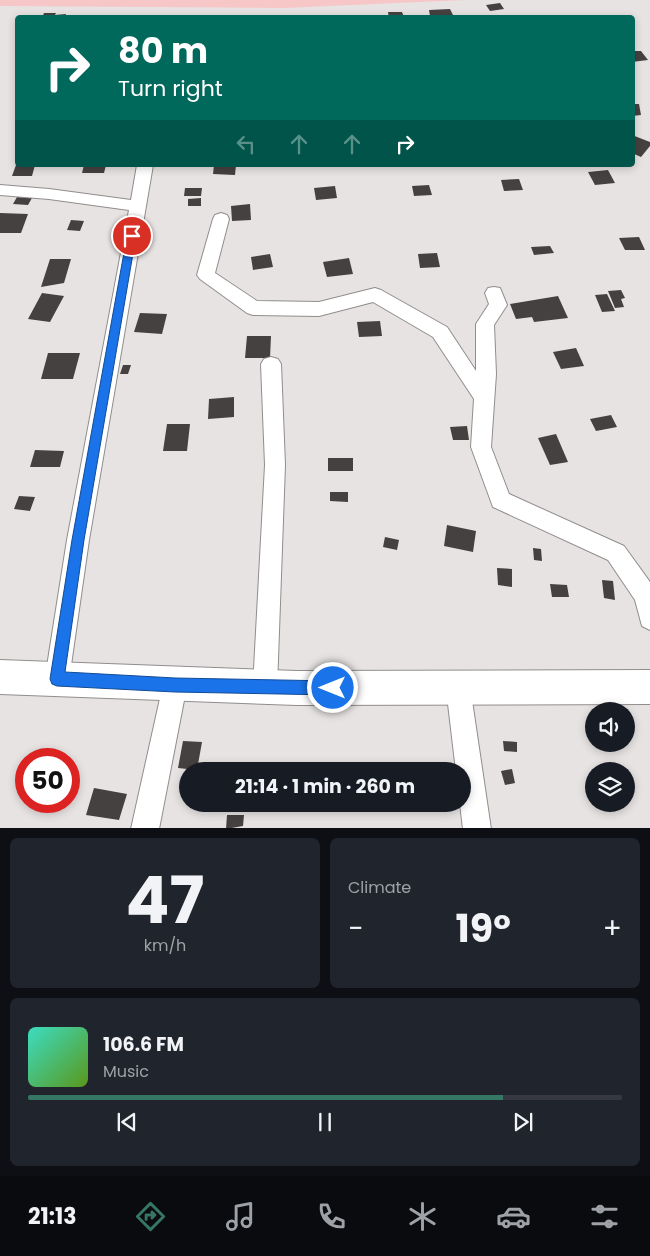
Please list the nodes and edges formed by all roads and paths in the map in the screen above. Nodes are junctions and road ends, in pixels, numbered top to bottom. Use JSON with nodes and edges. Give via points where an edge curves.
{"nodes":[{"id":1,"x":145,"y":167,"type":"edge"},
{"id":2,"x":0,"y":190,"type":"edge"},
{"id":3,"x":137,"y":206,"type":"junction"},
{"id":4,"x":221,"y":219,"type":"dead end"},
{"id":5,"x":494,"y":293,"type":"dead end"},
{"id":6,"x":271,"y":364,"type":"dead end"},
{"id":7,"x":485,"y":399,"type":"junction"},
{"id":8,"x":650,"y":618,"type":"edge"},
{"id":9,"x":0,"y":677,"type":"edge"},
{"id":10,"x":57,"y":679,"type":"junction"},
{"id":11,"x":175,"y":685,"type":"junction"},
{"id":12,"x":650,"y":686,"type":"edge"},
{"id":13,"x":265,"y":687,"type":"junction"},
{"id":14,"x":458,"y":687,"type":"junction"},
{"id":15,"x":145,"y":828,"type":"edge"},
{"id":16,"x":477,"y":828,"type":"edge"}],
"edges":[{"from":1,"to":3,"type":"street"},
{"from":2,"to":3,"type":"street"},
{"from":3,"to":10,"type":"street"},
{"from":4,"to":7,"type":"street","via":[[206,275],[253,308],[319,309],[375,295],[440,332]]},
{"from":5,"to":7,"type":"street","via":[[498,305],[486,324]]},
{"from":6,"to":13,"type":"street","via":[[275,465]]},
{"from":7,"to":8,"type":"street","via":[[481,447],[501,500],[616,553],[646,596]]},
{"from":9,"to":10,"type":"main road"},
{"from":10,"to":11,"type":"main road"},
{"from":11,"to":13,"type":"main road"},
{"from":11,"to":15,"type":"street"},
{"from":12,"to":14,"type":"main road"},
{"from":13,"to":14,"type":"main road"},
{"from":14,"to":16,"type":"street"}]}
